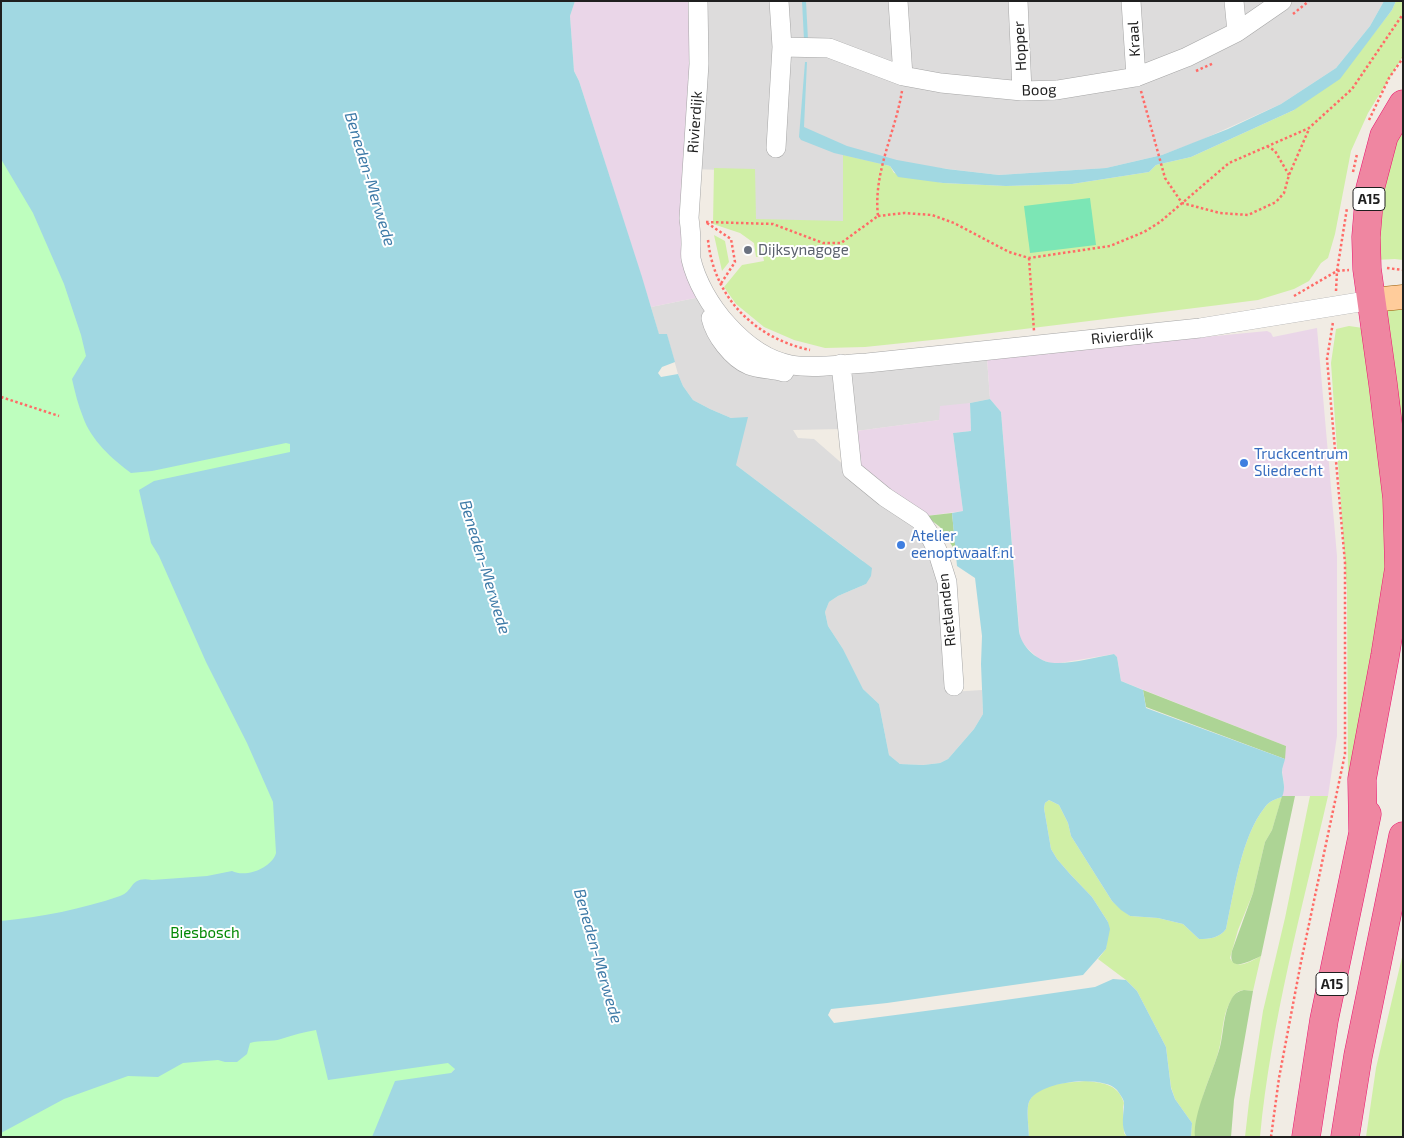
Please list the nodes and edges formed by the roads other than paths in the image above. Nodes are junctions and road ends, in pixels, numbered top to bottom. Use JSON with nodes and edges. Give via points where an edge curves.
{"nodes":[{"id":1,"x":698,"y":1,"type":"edge"},
{"id":2,"x":779,"y":1,"type":"edge"},
{"id":3,"x":898,"y":1,"type":"edge"},
{"id":4,"x":1018,"y":1,"type":"edge"},
{"id":5,"x":1131,"y":1,"type":"edge"},
{"id":6,"x":1234,"y":1,"type":"edge"},
{"id":7,"x":1282,"y":1,"type":"edge"},
{"id":8,"x":1237,"y":32,"type":"junction"},
{"id":9,"x":782,"y":48,"type":"junction"},
{"id":10,"x":903,"y":76,"type":"junction"},
{"id":11,"x":1136,"y":77,"type":"junction"},
{"id":12,"x":1022,"y":91,"type":"junction"},
{"id":13,"x":1403,"y":104,"type":"edge"},
{"id":14,"x":776,"y":148,"type":"dead end"},
{"id":15,"x":1403,"y":297,"type":"edge"},
{"id":16,"x":1372,"y":300,"type":"junction"},
{"id":17,"x":719,"y":308,"type":"junction"},
{"id":18,"x":792,"y":360,"type":"junction"},
{"id":19,"x":841,"y":364,"type":"junction"},
{"id":20,"x":1403,"y":661,"type":"edge"},
{"id":21,"x":954,"y":686,"type":"dead end"},
{"id":22,"x":1363,"y":832,"type":"junction"},
{"id":23,"x":1403,"y":836,"type":"edge"},
{"id":24,"x":1403,"y":918,"type":"edge"},
{"id":25,"x":1358,"y":1056,"type":"junction"},
{"id":26,"x":1306,"y":1137,"type":"edge"},
{"id":27,"x":1345,"y":1137,"type":"edge"}],
"edges":[{"from":1,"to":17,"type":"street","name":"Rivierdijk","via":[[699,64],[689,218],[700,241]]},
{"from":2,"to":9,"type":"street"},
{"from":3,"to":10,"type":"street"},
{"from":4,"to":12,"type":"street","name":"Hopper"},
{"from":5,"to":11,"type":"street","name":"Kraal"},
{"from":6,"to":8,"type":"street"},
{"from":7,"to":8,"type":"street","name":"Boog"},
{"from":8,"to":11,"type":"street","name":"Boog"},
{"from":9,"to":10,"type":"street","name":"Boog","via":[[829,48]]},
{"from":9,"to":14,"type":"street"},
{"from":10,"to":12,"type":"street","name":"Boog"},
{"from":11,"to":12,"type":"street","name":"Boog","via":[[1057,90]]},
{"from":13,"to":16,"type":"highway","number":"A15","via":[[1384,136],[1370,189],[1366,237]]},
{"from":15,"to":16,"type":"main road","name":"Rivierdijk"},
{"from":16,"to":19,"type":"street","name":"Rivierdijk","via":[[1200,328]]},
{"from":16,"to":22,"type":"highway","number":"A15","via":[[1396,498],[1398,568],[1362,779]]},
{"from":17,"to":18,"type":"street","name":"Rivierdijk"},
{"from":17,"to":18,"type":"street","name":"Rivierdijk","via":[[710,316],[713,328],[739,358],[749,365],[784,372]]},
{"from":18,"to":19,"type":"street","name":"Rivierdijk","via":[[816,366]]},
{"from":19,"to":21,"type":"street","name":"Rietlanden","via":[[852,470],[920,520],[942,563],[947,582]]},
{"from":20,"to":22,"type":"highway","number":"A15"},
{"from":22,"to":26,"type":"highway","number":"A15","via":[[1324,1020]]},
{"from":23,"to":25,"type":"highway","number":"A15"},
{"from":24,"to":25,"type":"highway","number":"A15"},
{"from":25,"to":27,"type":"highway","number":"A15"}]}
